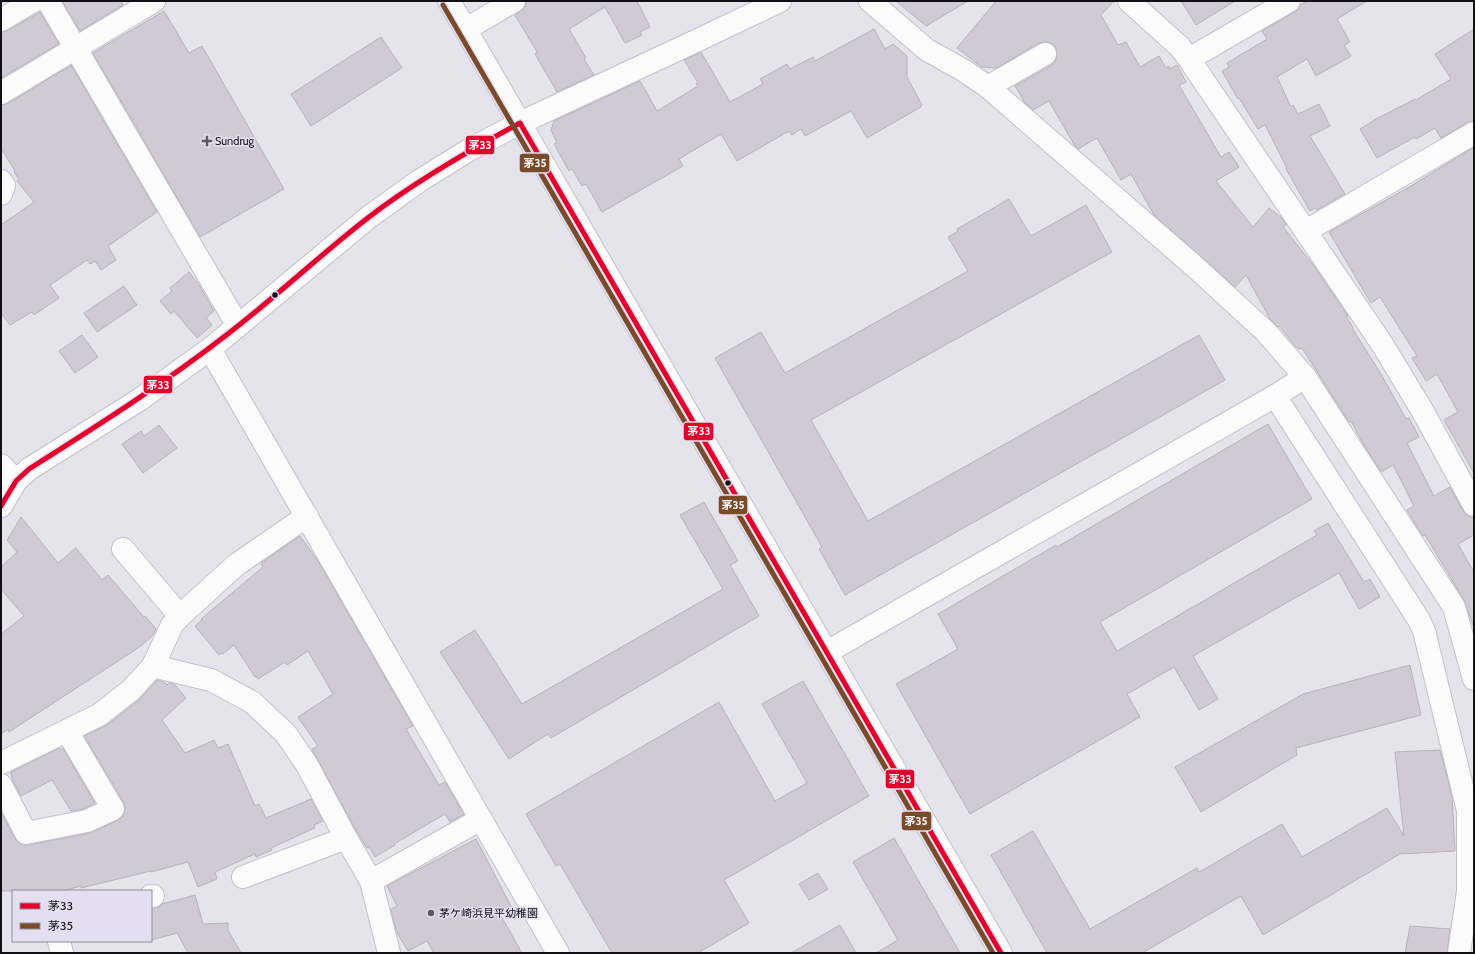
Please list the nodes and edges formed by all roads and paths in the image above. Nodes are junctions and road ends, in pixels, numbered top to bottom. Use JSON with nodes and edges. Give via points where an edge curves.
{"nodes":[{"id":1,"x":33,"y":1,"type":"edge"},
{"id":2,"x":48,"y":1,"type":"edge"},
{"id":3,"x":154,"y":1,"type":"edge"},
{"id":4,"x":449,"y":1,"type":"edge"},
{"id":5,"x":514,"y":1,"type":"edge"},
{"id":6,"x":780,"y":1,"type":"edge"},
{"id":7,"x":870,"y":1,"type":"edge"},
{"id":8,"x":1128,"y":1,"type":"edge"},
{"id":9,"x":1289,"y":1,"type":"edge"},
{"id":10,"x":1,"y":20,"type":"edge"},
{"id":11,"x":466,"y":29,"type":"junction"},
{"id":12,"x":76,"y":48,"type":"junction"},
{"id":13,"x":1045,"y":54,"type":"dead end"},
{"id":14,"x":1189,"y":59,"type":"junction"},
{"id":15,"x":988,"y":87,"type":"junction"},
{"id":16,"x":1,"y":93,"type":"edge"},
{"id":17,"x":520,"y":123,"type":"junction"},
{"id":18,"x":1474,"y":133,"type":"edge"},
{"id":19,"x":1,"y":181,"type":"edge"},
{"id":20,"x":1,"y":194,"type":"edge"},
{"id":21,"x":1306,"y":231,"type":"junction"},
{"id":22,"x":238,"y":326,"type":"junction"},
{"id":23,"x":210,"y":348,"type":"junction"},
{"id":24,"x":1305,"y":377,"type":"junction"},
{"id":25,"x":1275,"y":396,"type":"junction"},
{"id":26,"x":1,"y":465,"type":"edge"},
{"id":27,"x":16,"y":480,"type":"junction"},
{"id":28,"x":1474,"y":505,"type":"edge"},
{"id":29,"x":1,"y":506,"type":"edge"},
{"id":30,"x":307,"y":516,"type":"junction"},
{"id":31,"x":123,"y":549,"type":"dead end"},
{"id":32,"x":180,"y":616,"type":"junction"},
{"id":33,"x":827,"y":652,"type":"junction"},
{"id":34,"x":153,"y":666,"type":"junction"},
{"id":35,"x":1474,"y":679,"type":"edge"},
{"id":36,"x":67,"y":731,"type":"junction"},
{"id":37,"x":1,"y":763,"type":"edge"},
{"id":38,"x":1,"y":785,"type":"edge"},
{"id":39,"x":481,"y":819,"type":"junction"},
{"id":40,"x":346,"y":838,"type":"junction"},
{"id":41,"x":243,"y":877,"type":"dead end"},
{"id":42,"x":371,"y":881,"type":"junction"},
{"id":43,"x":58,"y":942,"type":"edge"},
{"id":44,"x":62,"y":953,"type":"edge"},
{"id":45,"x":389,"y":953,"type":"edge"},
{"id":46,"x":558,"y":953,"type":"edge"},
{"id":47,"x":1001,"y":953,"type":"edge"},
{"id":48,"x":1459,"y":953,"type":"edge"}],
"edges":[{"from":1,"to":10,"type":"street"},
{"from":2,"to":12,"type":"street"},
{"from":3,"to":12,"type":"street"},
{"from":4,"to":11,"type":"street"},
{"from":5,"to":11,"type":"street"},
{"from":6,"to":17,"type":"street"},
{"from":7,"to":15,"type":"street","via":[[927,50]]},
{"from":8,"to":14,"type":"street","via":[[1180,47]]},
{"from":9,"to":14,"type":"street"},
{"from":11,"to":17,"type":"street"},
{"from":12,"to":16,"type":"street"},
{"from":12,"to":22,"type":"street"},
{"from":13,"to":15,"type":"street"},
{"from":14,"to":21,"type":"street"},
{"from":15,"to":24,"type":"street","via":[[1194,266],[1266,332]]},
{"from":17,"to":22,"type":"street","via":[[419,181],[369,217]]},
{"from":17,"to":33,"type":"street"},
{"from":18,"to":21,"type":"street"},
{"from":19,"to":20,"type":"street","via":[[4,185]]},
{"from":21,"to":28,"type":"street","via":[[1382,344]]},
{"from":22,"to":23,"type":"street"},
{"from":23,"to":27,"type":"street","via":[[139,400],[29,469]]},
{"from":23,"to":30,"type":"street"},
{"from":24,"to":25,"type":"street"},
{"from":24,"to":35,"type":"street","via":[[1454,607]]},
{"from":25,"to":33,"type":"street"},
{"from":25,"to":48,"type":"street","via":[[1424,631],[1468,811],[1468,891]]},
{"from":26,"to":27,"type":"street"},
{"from":27,"to":29,"type":"street"},
{"from":30,"to":32,"type":"street","via":[[236,566]]},
{"from":30,"to":39,"type":"street"},
{"from":31,"to":32,"type":"street"},
{"from":32,"to":34,"type":"street","via":[[172,625]]},
{"from":33,"to":47,"type":"street"},
{"from":34,"to":36,"type":"street","via":[[130,690],[99,715]]},
{"from":34,"to":40,"type":"street","via":[[211,680],[252,702],[286,734],[307,765]]},
{"from":36,"to":37,"type":"street"},
{"from":36,"to":38,"type":"street","via":[[113,809],[87,821],[26,834]]},
{"from":39,"to":42,"type":"street"},
{"from":39,"to":46,"type":"street"},
{"from":40,"to":41,"type":"street"},
{"from":40,"to":42,"type":"street"},
{"from":42,"to":45,"type":"street"},
{"from":43,"to":44,"type":"street"}]}
